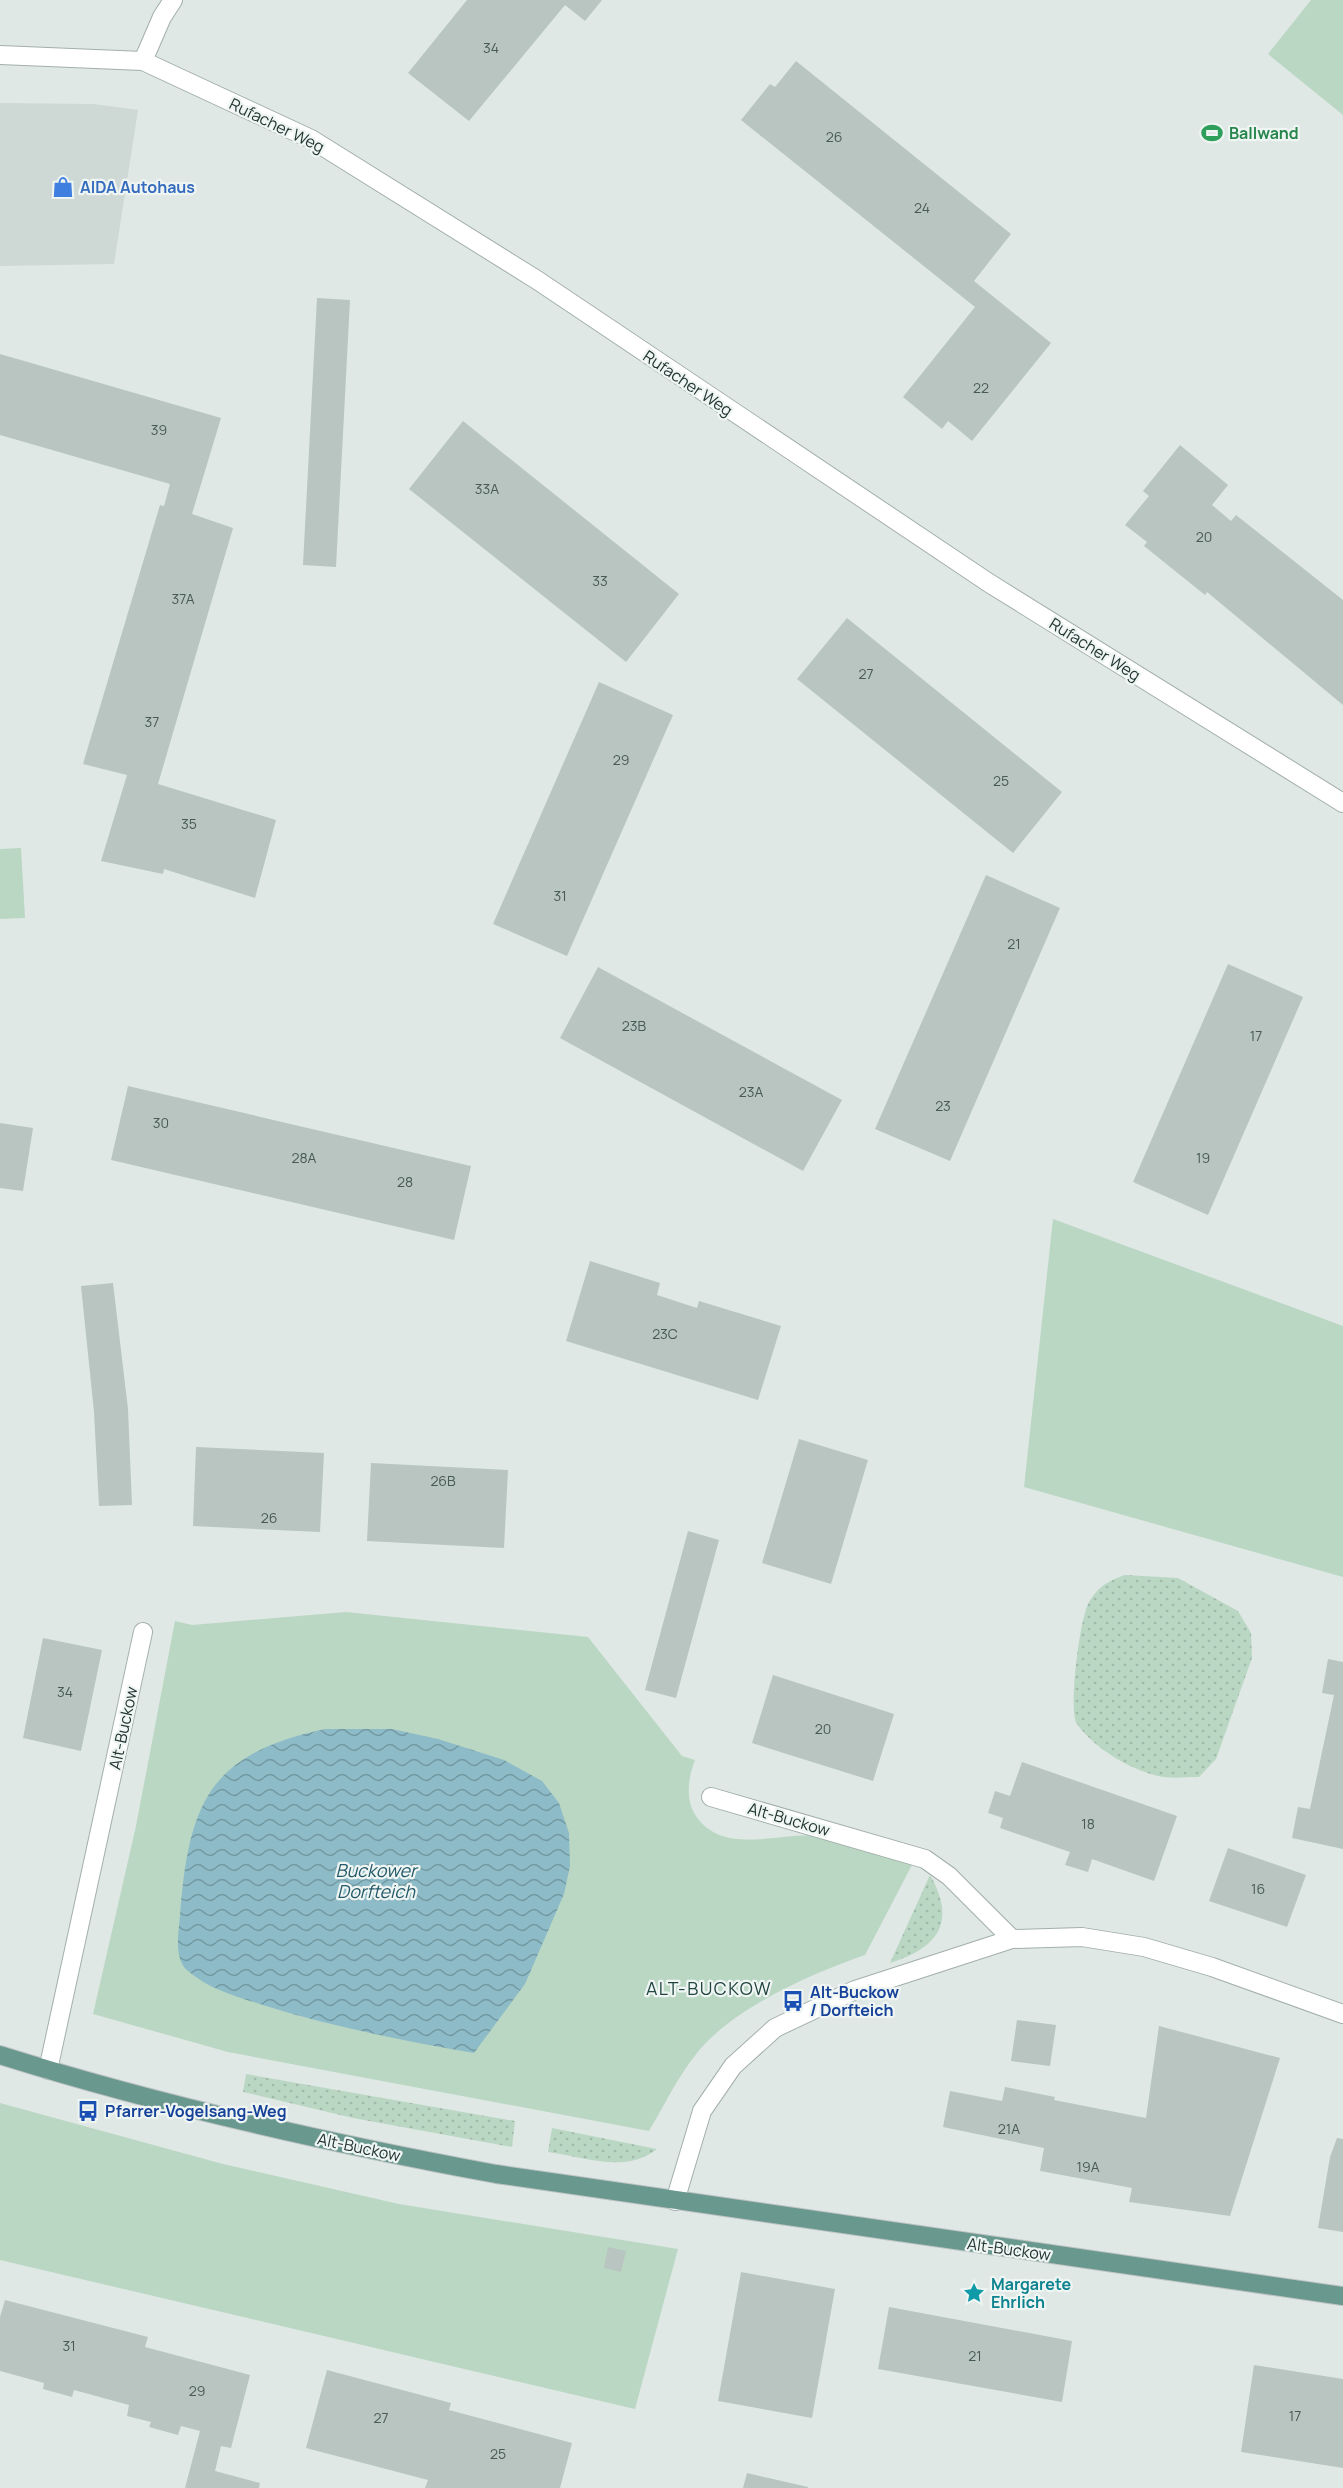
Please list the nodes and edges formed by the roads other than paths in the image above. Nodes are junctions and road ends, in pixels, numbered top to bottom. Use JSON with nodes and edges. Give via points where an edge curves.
{"nodes":[{"id":1,"x":173,"y":0,"type":"edge"},
{"id":2,"x":0,"y":55,"type":"edge"},
{"id":3,"x":143,"y":61,"type":"junction"},
{"id":4,"x":1343,"y":803,"type":"edge"},
{"id":5,"x":144,"y":1632,"type":"dead end"},
{"id":6,"x":711,"y":1797,"type":"dead end"},
{"id":7,"x":1012,"y":1939,"type":"junction"},
{"id":8,"x":1343,"y":2014,"type":"edge"},
{"id":9,"x":0,"y":2055,"type":"edge"},
{"id":10,"x":48,"y":2070,"type":"junction"},
{"id":11,"x":675,"y":2201,"type":"junction"},
{"id":12,"x":1343,"y":2296,"type":"edge"}],
"edges":[{"from":1,"to":3,"type":"street"},
{"from":2,"to":3,"type":"street","name":"Rufacher Weg"},
{"from":3,"to":4,"type":"street","name":"Rufacher Weg","via":[[311,139],[357,167],[537,280],[989,583]]},
{"from":5,"to":10,"type":"street","name":"Alt-Buckow"},
{"from":6,"to":7,"type":"street","name":"Alt-Buckow","via":[[925,1859],[949,1876]]},
{"from":7,"to":8,"type":"street","via":[[1082,1937],[1144,1947]]},
{"from":7,"to":11,"type":"street","via":[[855,1990],[775,2028],[733,2066],[702,2111]]},
{"from":9,"to":10,"type":"main road","name":"Alt-Buckow"},
{"from":10,"to":11,"type":"main road","name":"Alt-Buckow","via":[[249,2123],[387,2154]]},
{"from":11,"to":12,"type":"main road","name":"Alt-Buckow"}]}
